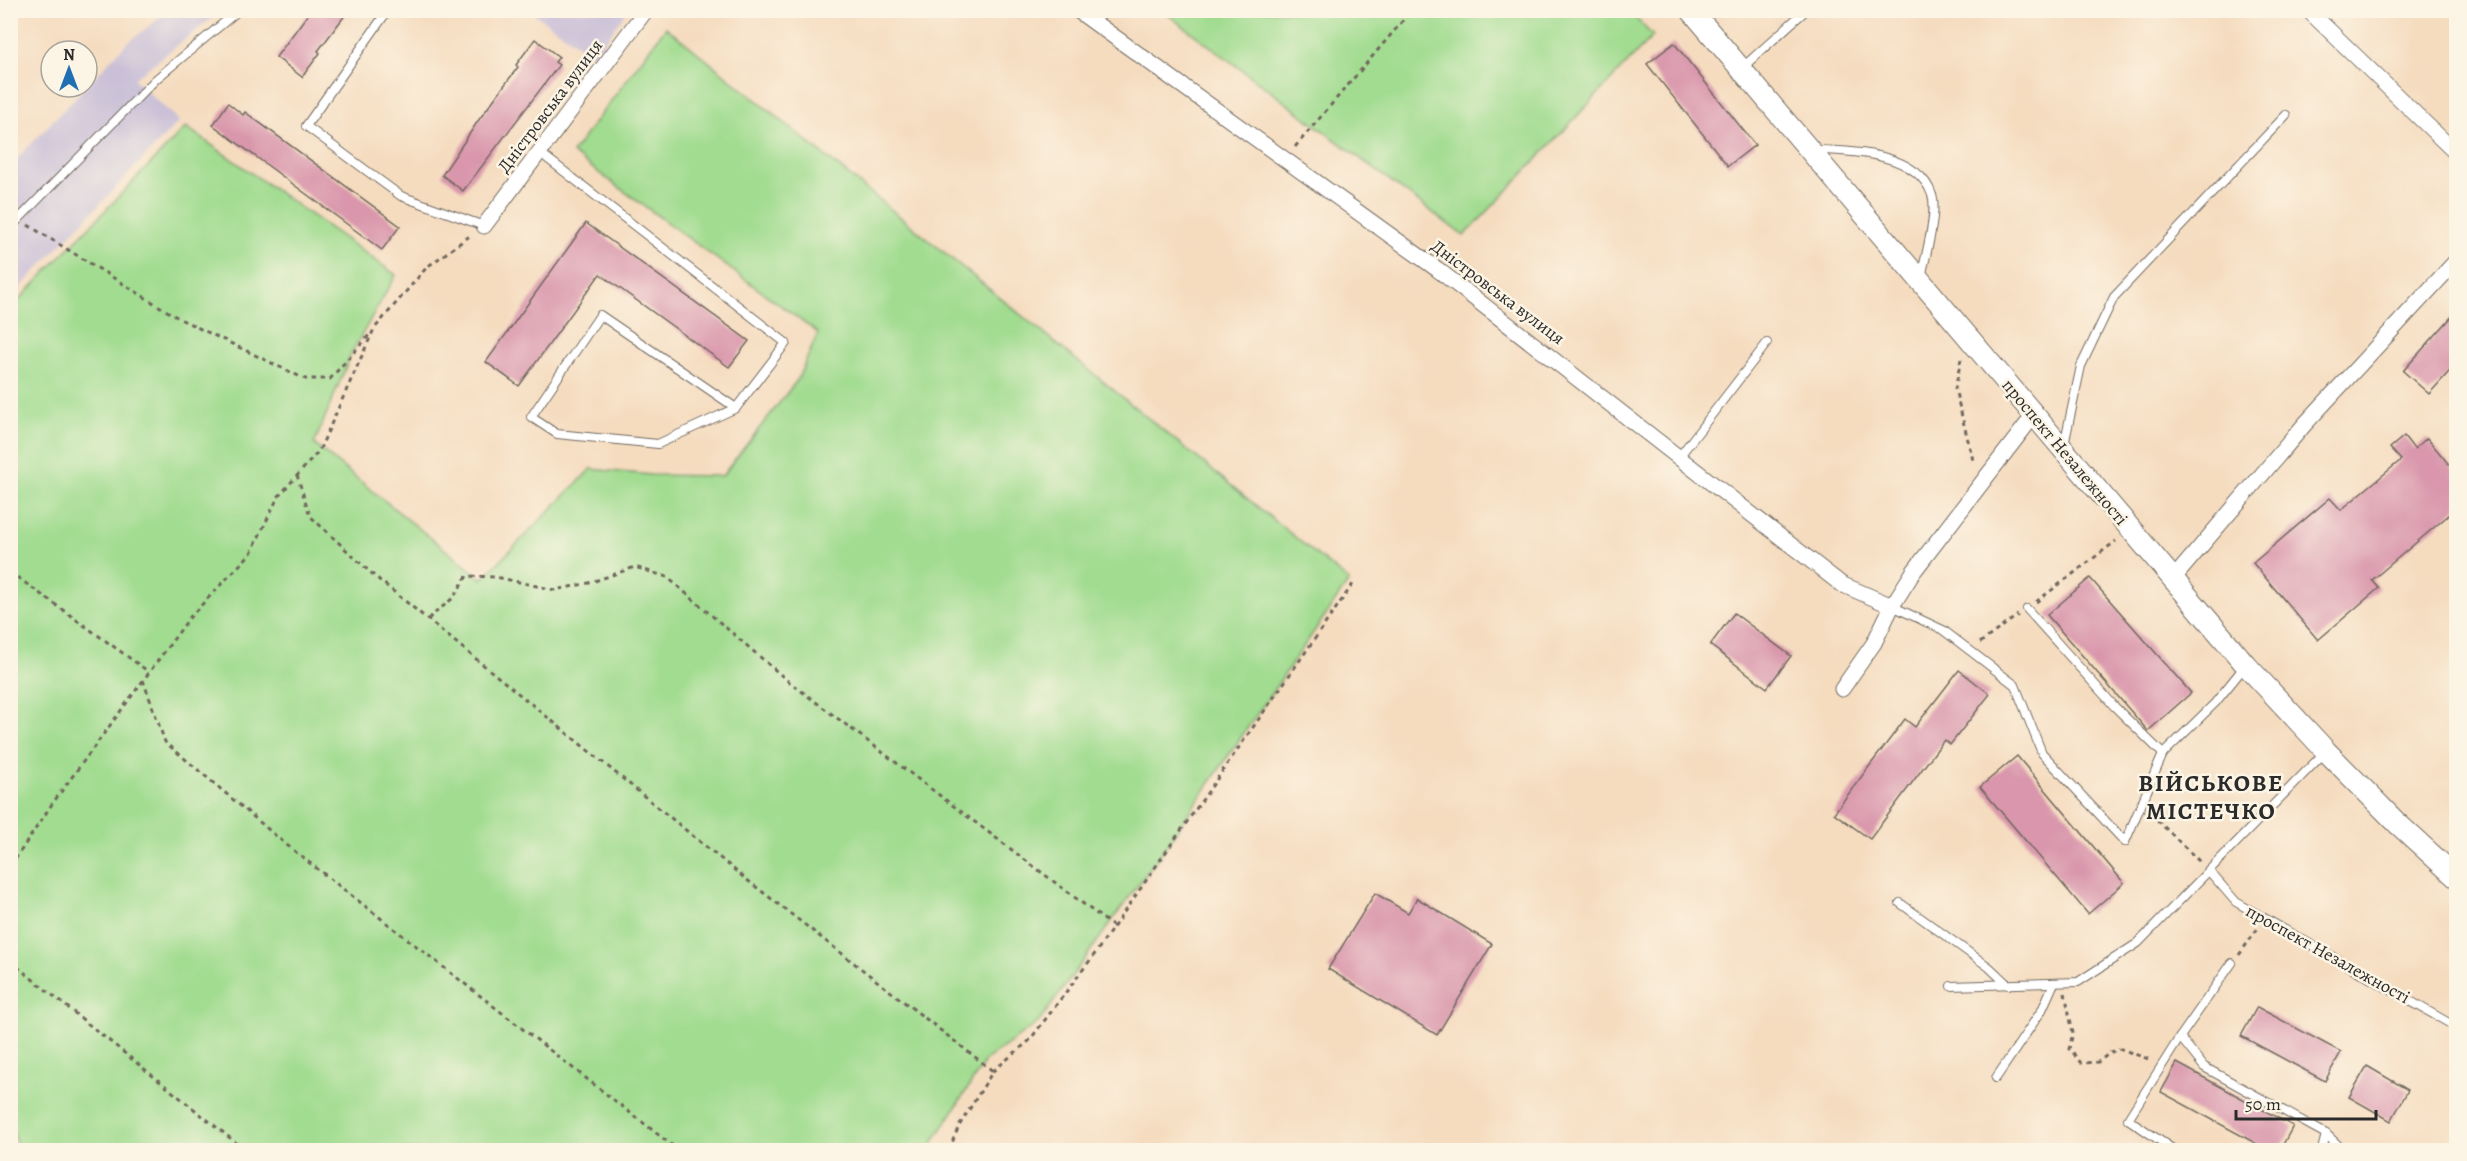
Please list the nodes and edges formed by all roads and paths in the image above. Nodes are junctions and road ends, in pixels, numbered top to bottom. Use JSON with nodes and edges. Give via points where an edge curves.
{"nodes":[{"id":1,"x":239,"y":10,"type":"edge"},
{"id":2,"x":388,"y":10,"type":"edge"},
{"id":3,"x":646,"y":10,"type":"edge"},
{"id":4,"x":1077,"y":10,"type":"edge"},
{"id":5,"x":1412,"y":10,"type":"edge"},
{"id":6,"x":1691,"y":10,"type":"edge"},
{"id":7,"x":1806,"y":10,"type":"edge"},
{"id":8,"x":2308,"y":10,"type":"edge"},
{"id":9,"x":1741,"y":69,"type":"junction"},
{"id":10,"x":2286,"y":115,"type":"dead end"},
{"id":11,"x":1809,"y":150,"type":"junction"},
{"id":12,"x":538,"y":152,"type":"junction"},
{"id":13,"x":2457,"y":153,"type":"edge"},
{"id":14,"x":1284,"y":159,"type":"junction"},
{"id":15,"x":19,"y":219,"type":"junction"},
{"id":16,"x":483,"y":226,"type":"junction"},
{"id":17,"x":10,"y":228,"type":"edge"},
{"id":18,"x":2457,"y":261,"type":"edge"},
{"id":19,"x":1920,"y":281,"type":"junction"},
{"id":20,"x":374,"y":329,"type":"junction"},
{"id":21,"x":1767,"y":343,"type":"dead end"},
{"id":22,"x":1961,"y":359,"type":"dead end"},
{"id":23,"x":736,"y":408,"type":"junction"},
{"id":24,"x":2034,"y":415,"type":"junction"},
{"id":25,"x":2063,"y":449,"type":"junction"},
{"id":26,"x":1680,"y":457,"type":"junction"},
{"id":27,"x":297,"y":475,"type":"junction"},
{"id":28,"x":1980,"y":486,"type":"junction"},
{"id":29,"x":2116,"y":542,"type":"dead end"},
{"id":30,"x":10,"y":572,"type":"edge"},
{"id":31,"x":2173,"y":579,"type":"junction"},
{"id":32,"x":1353,"y":584,"type":"dead end"},
{"id":33,"x":1892,"y":606,"type":"junction"},
{"id":34,"x":2027,"y":609,"type":"junction"},
{"id":35,"x":428,"y":620,"type":"junction"},
{"id":36,"x":1971,"y":650,"type":"junction"},
{"id":37,"x":2246,"y":665,"type":"junction"},
{"id":38,"x":149,"y":672,"type":"junction"},
{"id":39,"x":143,"y":680,"type":"junction"},
{"id":40,"x":1842,"y":689,"type":"dead end"},
{"id":41,"x":2326,"y":751,"type":"junction"},
{"id":42,"x":2163,"y":754,"type":"junction"},
{"id":43,"x":2141,"y":805,"type":"junction"},
{"id":44,"x":10,"y":867,"type":"edge"},
{"id":45,"x":2209,"y":871,"type":"junction"},
{"id":46,"x":2457,"y":877,"type":"edge"},
{"id":47,"x":1900,"y":903,"type":"dead end"},
{"id":48,"x":2265,"y":918,"type":"junction"},
{"id":49,"x":1114,"y":927,"type":"junction"},
{"id":50,"x":10,"y":961,"type":"edge"},
{"id":51,"x":2232,"y":963,"type":"joint"},
{"id":52,"x":2058,"y":983,"type":"junction"},
{"id":53,"x":2008,"y":984,"type":"junction"},
{"id":54,"x":1952,"y":986,"type":"dead end"},
{"id":55,"x":2457,"y":1027,"type":"edge"},
{"id":56,"x":2180,"y":1037,"type":"junction"},
{"id":57,"x":2163,"y":1064,"type":"junction"},
{"id":58,"x":993,"y":1071,"type":"junction"},
{"id":59,"x":1996,"y":1078,"type":"dead end"},
{"id":60,"x":2326,"y":1134,"type":"junction"},
{"id":61,"x":245,"y":1150,"type":"edge"},
{"id":62,"x":678,"y":1150,"type":"edge"},
{"id":63,"x":949,"y":1150,"type":"edge"},
{"id":64,"x":2174,"y":1150,"type":"edge"},
{"id":65,"x":2322,"y":1150,"type":"edge"},
{"id":66,"x":2343,"y":1150,"type":"edge"}],
"edges":[{"from":1,"to":15,"type":"lane","via":[[156,79]]},
{"from":2,"to":16,"type":"lane","via":[[306,126],[401,196]]},
{"from":3,"to":12,"type":"street","name":"Дністровська вулиця"},
{"from":4,"to":14,"type":"street","name":"Дністровська вулиця"},
{"from":5,"to":14,"type":"path"},
{"from":6,"to":9,"type":"main road","name":"проспект Незалежності"},
{"from":7,"to":9,"type":"lane"},
{"from":8,"to":13,"type":"street"},
{"from":9,"to":11,"type":"main road","name":"проспект Незалежності"},
{"from":10,"to":25,"type":"lane","via":[[2114,297],[2081,366]]},
{"from":11,"to":19,"type":"main road","name":"проспект Незалежності"},
{"from":11,"to":19,"type":"lane","via":[[1864,153],[1895,160],[1917,174],[1932,196],[1931,232]]},
{"from":12,"to":16,"type":"street","name":"Дністровська вулиця"},
{"from":12,"to":23,"type":"lane","via":[[786,343]]},
{"from":14,"to":26,"type":"street","name":"Дністровська вулиця","via":[[1437,269]]},
{"from":15,"to":17,"type":"lane"},
{"from":15,"to":20,"type":"path","via":[[180,319],[305,379],[330,379]]},
{"from":16,"to":20,"type":"path","via":[[427,267]]},
{"from":18,"to":31,"type":"street","via":[[2305,424]]},
{"from":19,"to":24,"type":"main road","name":"проспект Незалежності"},
{"from":20,"to":27,"type":"path","via":[[319,451]]},
{"from":21,"to":26,"type":"lane"},
{"from":22,"to":28,"type":"path","via":[[1955,389]]},
{"from":23,"to":23,"type":"lane","via":[[658,444],[557,434],[531,417],[600,315]]},
{"from":24,"to":25,"type":"main road","name":"проспект Незалежності"},
{"from":24,"to":28,"type":"street"},
{"from":25,"to":31,"type":"main road","name":"проспект Незалежності"},
{"from":26,"to":33,"type":"street","name":"Дністровська вулиця","via":[[1841,584]]},
{"from":27,"to":35,"type":"path","via":[[310,516]]},
{"from":27,"to":38,"type":"path","via":[[278,497],[251,553],[190,617]]},
{"from":28,"to":33,"type":"street"},
{"from":29,"to":34,"type":"path"},
{"from":30,"to":38,"type":"path"},
{"from":31,"to":37,"type":"main road","name":"проспект Незалежності"},
{"from":32,"to":49,"type":"path"},
{"from":33,"to":36,"type":"lane","via":[[1943,630]]},
{"from":33,"to":40,"type":"street","via":[[1874,643]]},
{"from":34,"to":36,"type":"path"},
{"from":34,"to":42,"type":"lane"},
{"from":35,"to":49,"type":"path","via":[[453,598],[467,576],[496,577],[555,590],[636,567],[667,577],[789,681]]},
{"from":35,"to":58,"type":"path","via":[[742,876]]},
{"from":36,"to":43,"type":"lane","via":[[2015,685],[2042,753],[2125,842]]},
{"from":37,"to":41,"type":"main road","name":"проспект Незалежності"},
{"from":37,"to":42,"type":"lane","via":[[2215,703]]},
{"from":38,"to":39,"type":"path"},
{"from":39,"to":44,"type":"path"},
{"from":39,"to":62,"type":"path","via":[[165,742],[288,846]]},
{"from":41,"to":45,"type":"lane"},
{"from":41,"to":46,"type":"main road","name":"проспект Незалежності"},
{"from":42,"to":43,"type":"lane"},
{"from":43,"to":45,"type":"path"},
{"from":45,"to":48,"type":"lane","name":"проспект Незалежності","via":[[2236,902]]},
{"from":45,"to":52,"type":"lane","via":[[2138,943],[2078,982]]},
{"from":47,"to":53,"type":"lane"},
{"from":48,"to":51,"type":"path"},
{"from":48,"to":55,"type":"lane","name":"проспект Незалежності"},
{"from":49,"to":58,"type":"path","via":[[1029,1041]]},
{"from":50,"to":61,"type":"path"},
{"from":51,"to":56,"type":"lane"},
{"from":52,"to":53,"type":"lane"},
{"from":52,"to":57,"type":"path","via":[[2073,1033],[2069,1048],[2081,1063],[2098,1062],[2121,1048]]},
{"from":52,"to":59,"type":"lane"},
{"from":53,"to":54,"type":"lane"},
{"from":56,"to":57,"type":"lane"},
{"from":56,"to":60,"type":"lane","via":[[2204,1067]]},
{"from":57,"to":64,"type":"lane","via":[[2128,1119]]},
{"from":58,"to":63,"type":"path","via":[[958,1126]]},
{"from":60,"to":65,"type":"lane"},
{"from":60,"to":66,"type":"lane"}]}
